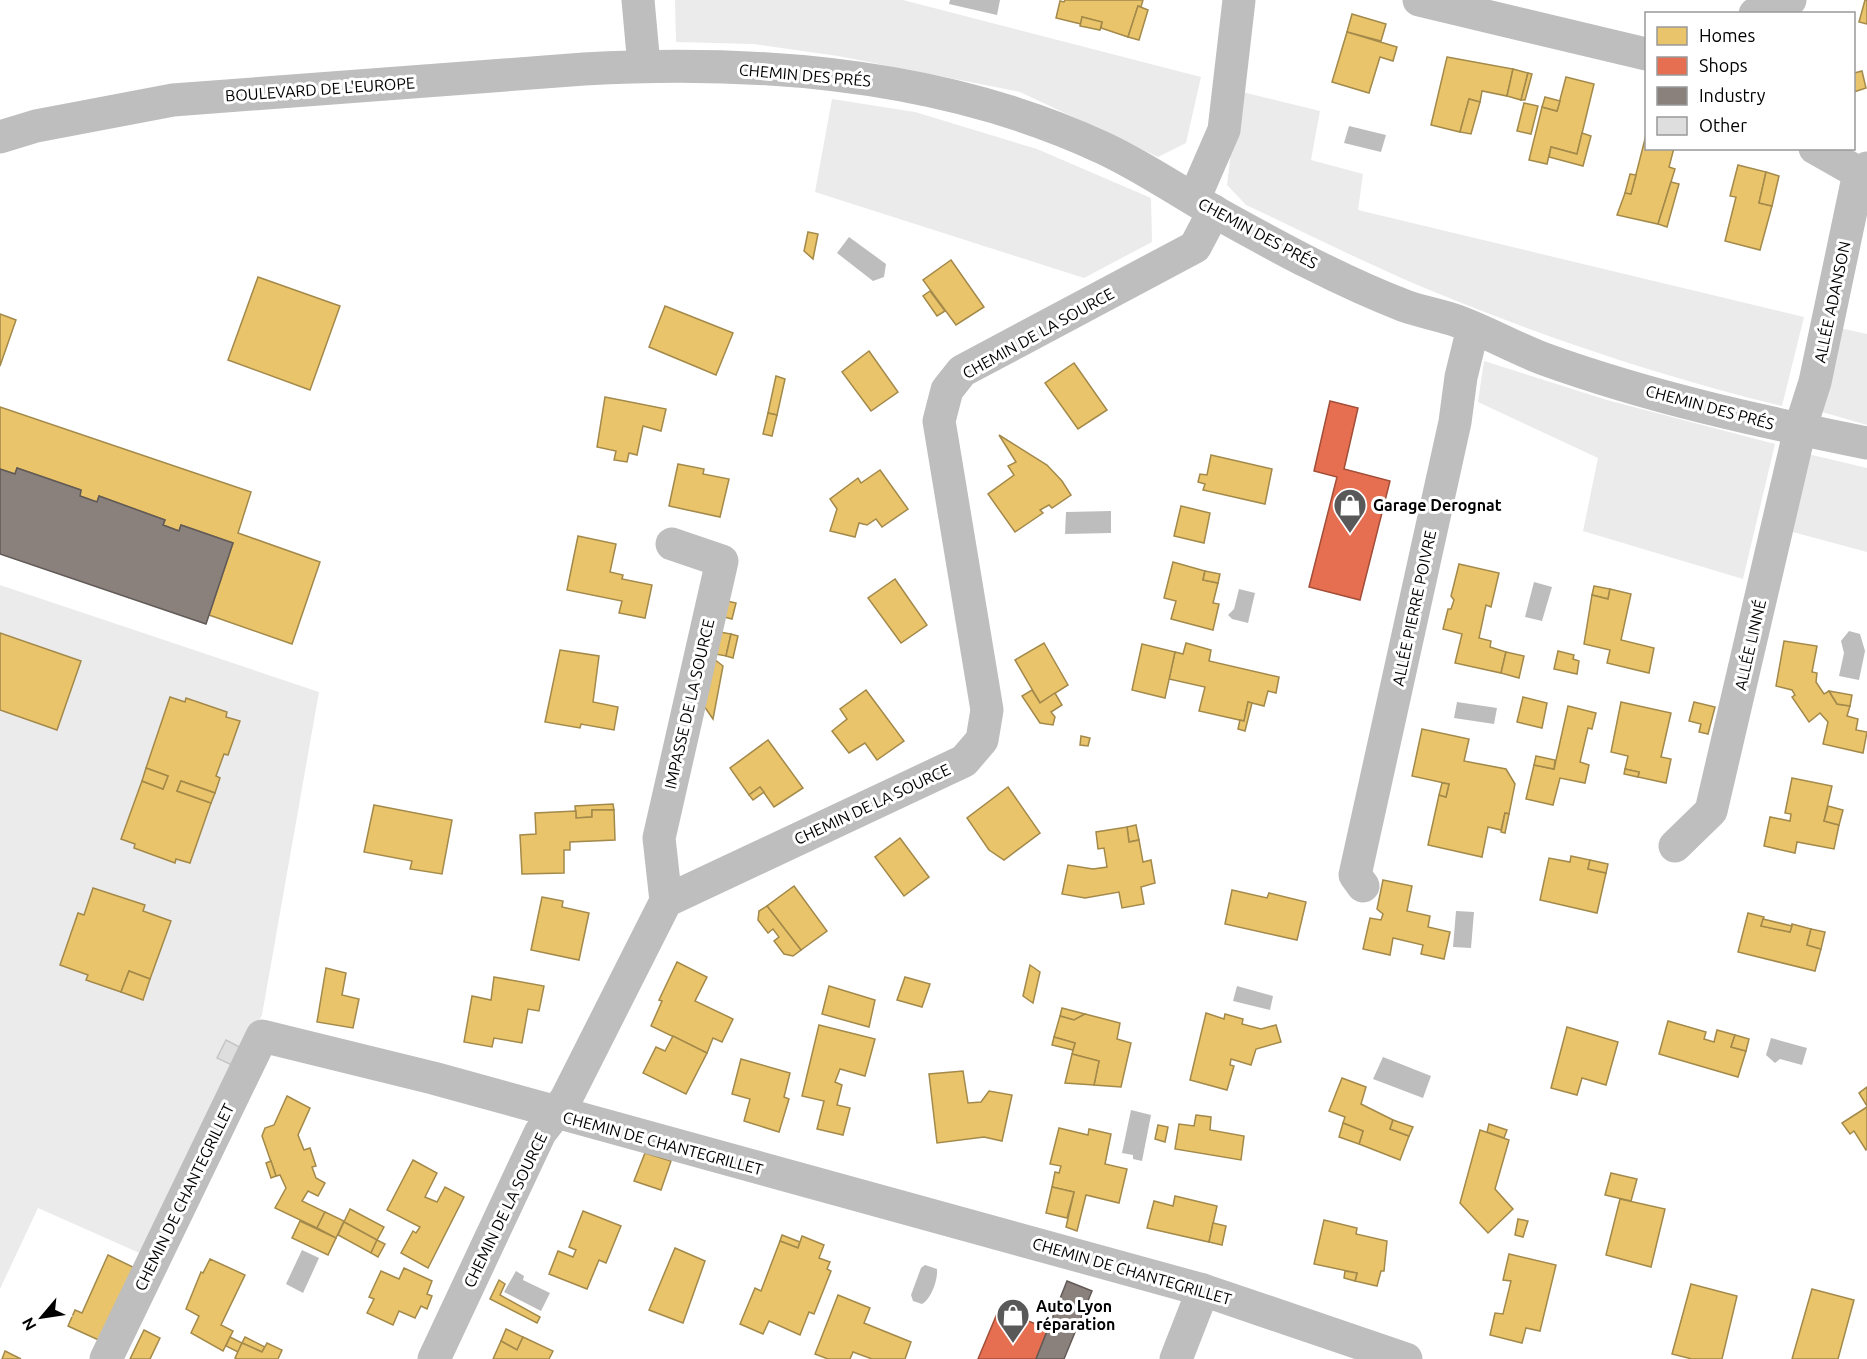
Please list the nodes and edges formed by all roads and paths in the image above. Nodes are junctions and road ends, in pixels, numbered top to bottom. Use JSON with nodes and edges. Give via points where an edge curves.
{"nodes":[{"id":1,"x":638,"y":0,"type":"edge"},
{"id":2,"x":1239,"y":0,"type":"edge"},
{"id":3,"x":1419,"y":0,"type":"edge"},
{"id":4,"x":1790,"y":0,"type":"edge"},
{"id":5,"x":1760,"y":12,"type":"edge"},
{"id":6,"x":1645,"y":54,"type":"edge"},
{"id":7,"x":644,"y":66,"type":"junction"},
{"id":8,"x":0,"y":137,"type":"edge"},
{"id":9,"x":1819,"y":150,"type":"edge"},
{"id":10,"x":1863,"y":171,"type":"edge"},
{"id":11,"x":1204,"y":205,"type":"junction"},
{"id":12,"x":1473,"y":328,"type":"junction"},
{"id":13,"x":1800,"y":429,"type":"junction"},
{"id":14,"x":1867,"y":443,"type":"edge"},
{"id":15,"x":672,"y":544,"type":"dead end"},
{"id":16,"x":1675,"y":846,"type":"dead end"},
{"id":17,"x":1363,"y":886,"type":"dead end"},
{"id":18,"x":666,"y":901,"type":"junction"},
{"id":19,"x":554,"y":1113,"type":"junction"},
{"id":20,"x":1203,"y":1290,"type":"junction"},
{"id":21,"x":106,"y":1359,"type":"edge"},
{"id":22,"x":434,"y":1359,"type":"edge"},
{"id":23,"x":1176,"y":1359,"type":"edge"},
{"id":24,"x":1406,"y":1359,"type":"edge"}],
"edges":[{"from":1,"to":7,"type":"street"},
{"from":2,"to":11,"type":"street","name":"CHEMIN DE LA SOURCE","via":[[1224,130]]},
{"from":3,"to":6,"type":"street"},
{"from":4,"to":5,"type":"street"},
{"from":7,"to":8,"type":"street","name":"BOULEVARD DE L'EUROPE","via":[[173,100],[36,126]]},
{"from":7,"to":11,"type":"street","name":"CHEMIN DES PRÉS","via":[[808,72],[922,89],[997,107],[1104,148]]},
{"from":9,"to":10,"type":"street","name":"ALLÉE ADANSON"},
{"from":10,"to":13,"type":"street","name":"ALLÉE ADANSON","via":[[1815,382]]},
{"from":11,"to":12,"type":"street","name":"CHEMIN DES PRÉS","via":[[1277,246],[1395,301]]},
{"from":11,"to":18,"type":"street","name":"CHEMIN DE LA SOURCE","via":[[1195,247],[962,371],[947,390],[939,422],[987,710],[982,740],[964,761]]},
{"from":12,"to":13,"type":"street","name":"CHEMIN DES PRÉS","via":[[1544,359],[1690,404]]},
{"from":12,"to":17,"type":"street","name":"ALLÉE PIERRE POIVRE","via":[[1355,875]]},
{"from":13,"to":14,"type":"street","name":"CHEMIN DES PRÉS"},
{"from":13,"to":16,"type":"street","name":"ALLÉE LINNÉ","via":[[1711,811]]},
{"from":15,"to":18,"type":"street","name":"IMPASSE DE LA SOURCE","via":[[722,561],[658,838]]},
{"from":18,"to":19,"type":"street","name":"CHEMIN DE LA SOURCE","via":[[566,1099]]},
{"from":19,"to":20,"type":"street","name":"CHEMIN DE CHANTEGRILLET"},
{"from":19,"to":21,"type":"street","name":"CHEMIN DE CHANTEGRILLET","via":[[262,1036]]},
{"from":19,"to":22,"type":"street","name":"CHEMIN DE LA SOURCE","via":[[540,1133]]},
{"from":20,"to":23,"type":"street"},
{"from":20,"to":24,"type":"street","name":"CHEMIN DE CHANTEGRILLET"}]}
